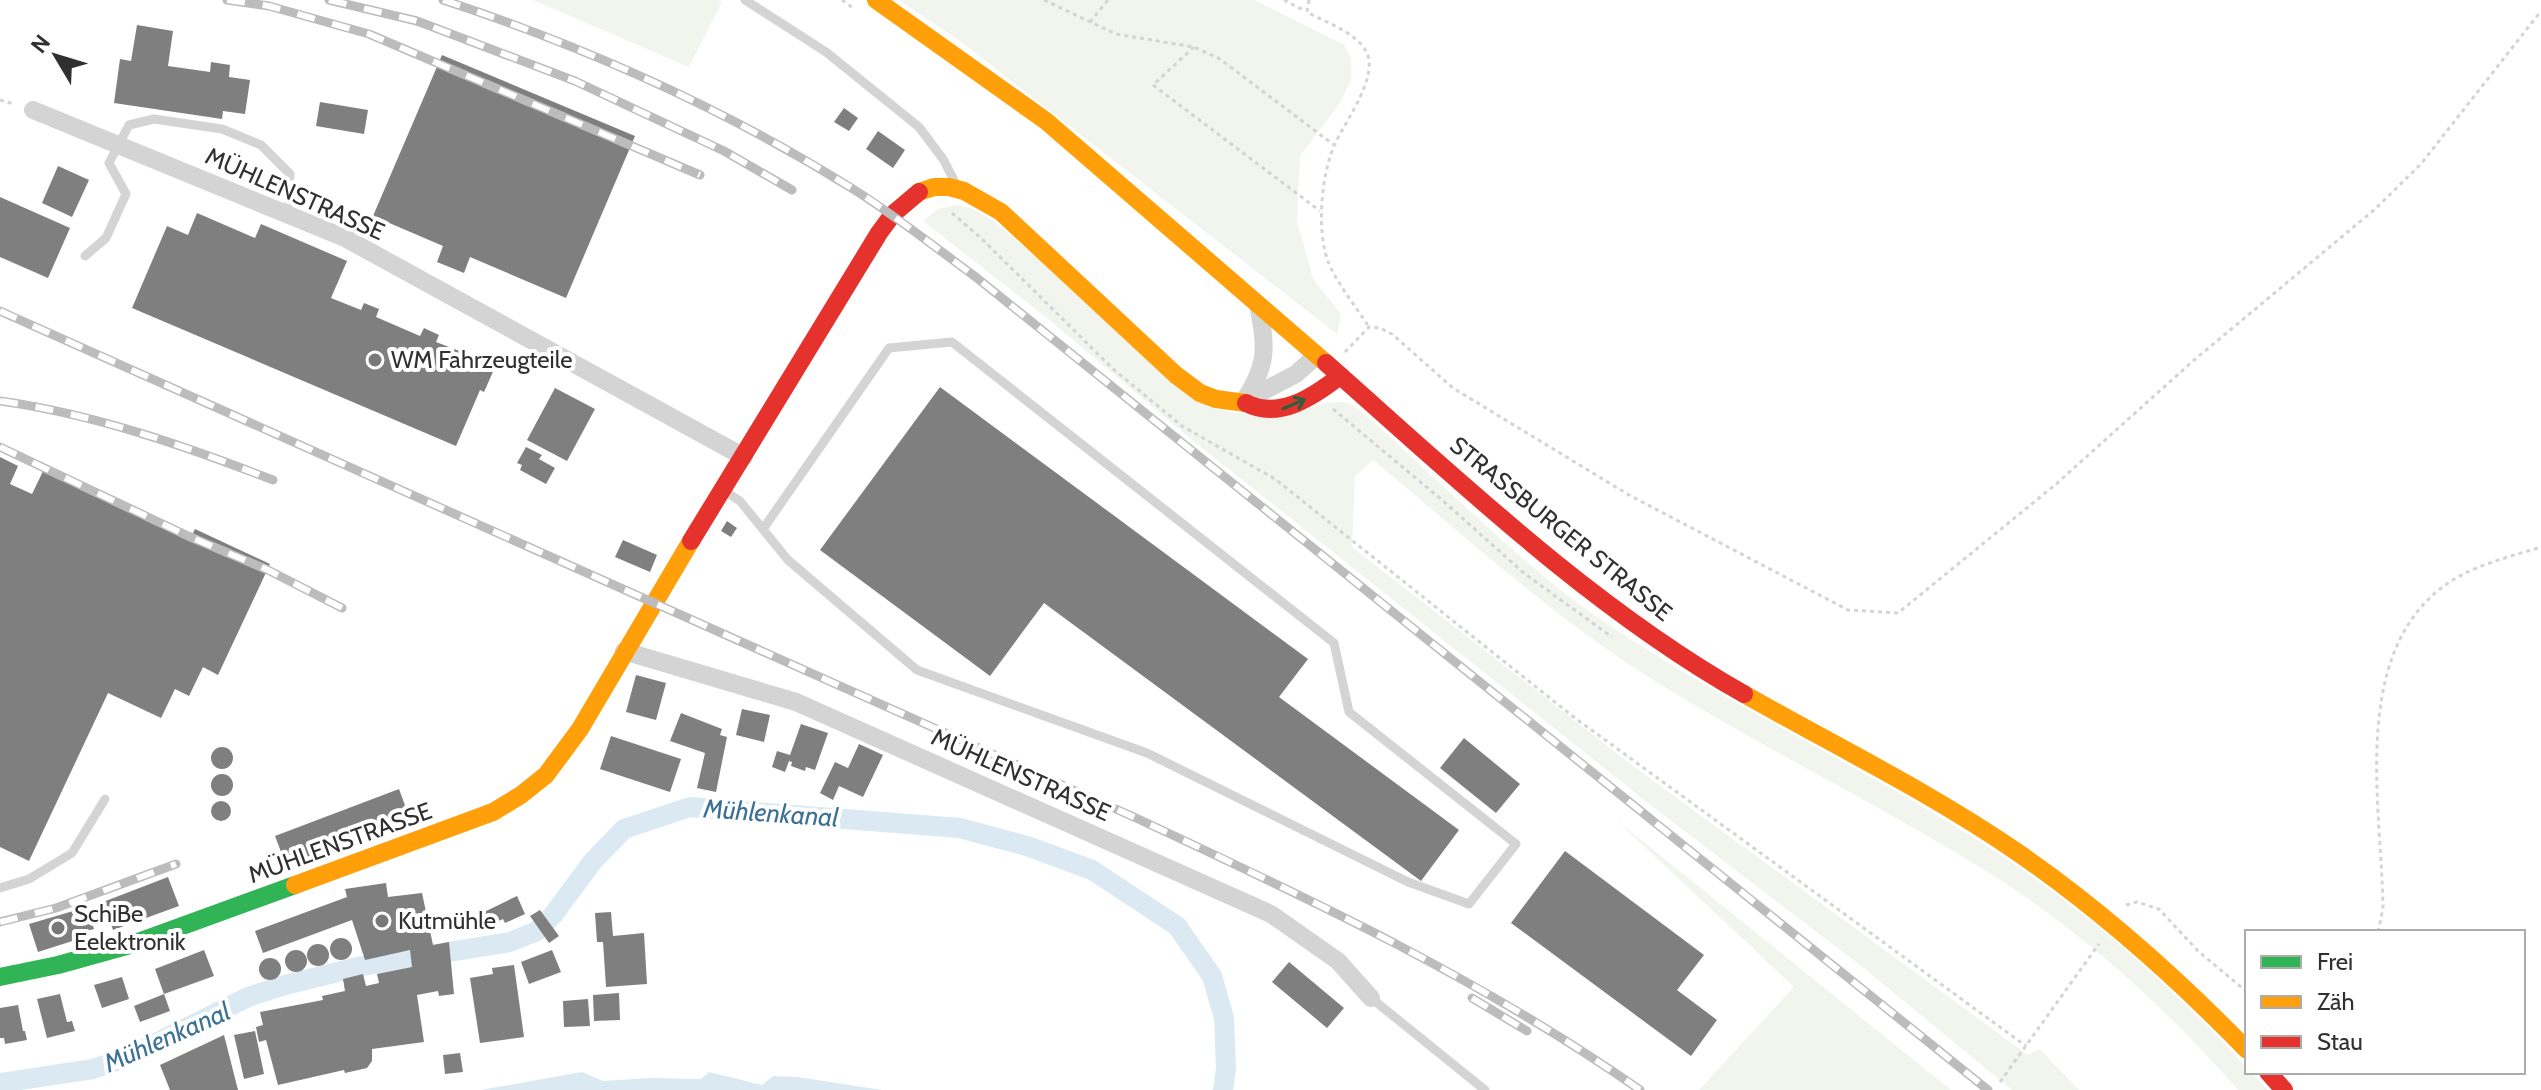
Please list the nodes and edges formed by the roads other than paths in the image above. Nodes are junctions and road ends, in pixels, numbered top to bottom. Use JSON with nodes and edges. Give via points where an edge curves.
{"nodes":[{"id":1,"x":745,"y":0,"type":"edge"},
{"id":2,"x":876,"y":0,"type":"edge"},
{"id":3,"x":33,"y":110,"type":"dead end"},
{"id":4,"x":118,"y":145,"type":"junction"},
{"id":5,"x":958,"y":188,"type":"junction"},
{"id":6,"x":288,"y":214,"type":"junction"},
{"id":7,"x":85,"y":256,"type":"dead end"},
{"id":8,"x":1258,"y":304,"type":"junction"},
{"id":9,"x":1329,"y":367,"type":"junction"},
{"id":10,"x":1243,"y":402,"type":"junction"},
{"id":11,"x":744,"y":457,"type":"junction"},
{"id":12,"x":723,"y":490,"type":"junction"},
{"id":13,"x":763,"y":529,"type":"junction"},
{"id":14,"x":624,"y":651,"type":"junction"},
{"id":15,"x":105,"y":799,"type":"dead end"},
{"id":16,"x":0,"y":888,"type":"edge"},
{"id":17,"x":0,"y":977,"type":"edge"},
{"id":18,"x":1371,"y":998,"type":"joint"},
{"id":19,"x":2245,"y":1048,"type":"edge"},
{"id":20,"x":2270,"y":1074,"type":"edge"},
{"id":21,"x":1485,"y":1090,"type":"edge"},
{"id":22,"x":2284,"y":1090,"type":"edge"}],
"edges":[{"from":1,"to":5,"type":"lane","via":[[826,52],[919,127]]},
{"from":2,"to":8,"type":"street","name":"STRASSBURGER STRASSE","via":[[1042,118]]},
{"from":3,"to":4,"type":"street","name":"MÜHLENSTRASSE"},
{"from":4,"to":6,"type":"street","name":"MÜHLENSTRASSE"},
{"from":4,"to":6,"type":"lane","via":[[129,125],[154,119],[222,129],[261,145],[290,174]]},
{"from":4,"to":7,"type":"lane","via":[[109,163],[126,194],[106,238]]},
{"from":5,"to":10,"type":"street","via":[[1001,212],[1176,375],[1200,393]]},
{"from":5,"to":11,"type":"street","name":"MÜHLENSTRASSE","via":[[925,189],[891,215]]},
{"from":6,"to":11,"type":"street","name":"MÜHLENSTRASSE","via":[[345,238]]},
{"from":8,"to":9,"type":"street","name":"STRASSBURGER STRASSE"},
{"from":8,"to":10,"type":"street","via":[[1265,344],[1259,378]]},
{"from":9,"to":10,"type":"street","via":[[1296,374]]},
{"from":10,"to":9,"type":"street","one_way":true,"via":[[1279,410],[1317,394]]},
{"from":9,"to":19,"type":"street","name":"STRASSBURGER STRASSE","via":[[1633,623],[1729,685],[1942,804],[2040,866],[2113,922]]},
{"from":11,"to":12,"type":"street","name":"MÜHLENSTRASSE"},
{"from":12,"to":13,"type":"lane"},
{"from":12,"to":14,"type":"street","name":"MÜHLENSTRASSE"},
{"from":13,"to":13,"type":"lane","via":[[788,560],[917,670],[1147,753],[1408,882],[1469,904],[1516,844],[1349,712],[1334,643],[952,342],[889,348]]},
{"from":14,"to":17,"type":"street","name":"MÜHLENSTRASSE","via":[[580,729],[546,775],[493,812],[130,945]]},
{"from":14,"to":18,"type":"street","name":"MÜHLENSTRASSE","via":[[796,702],[1271,914],[1338,961]]},
{"from":15,"to":16,"type":"lane","via":[[72,853],[29,879]]},
{"from":18,"to":21,"type":"lane"},
{"from":20,"to":22,"type":"street"}]}
